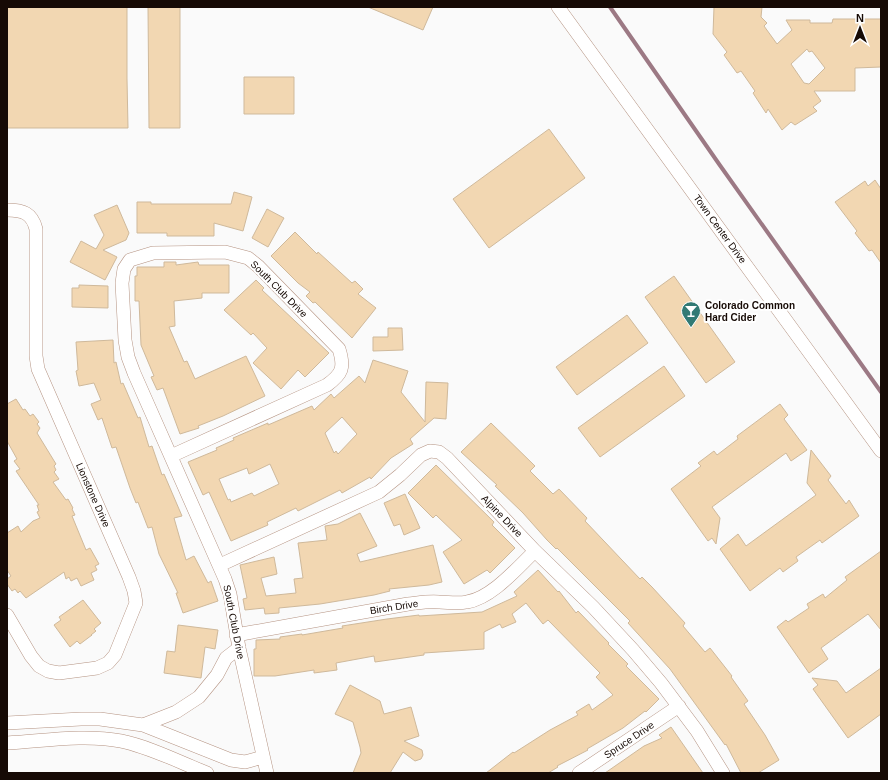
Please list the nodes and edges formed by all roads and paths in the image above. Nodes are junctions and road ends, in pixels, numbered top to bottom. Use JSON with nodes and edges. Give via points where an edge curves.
{"nodes":[{"id":1,"x":558,"y":7,"type":"edge"},
{"id":2,"x":7,"y":210,"type":"edge"},
{"id":3,"x":881,"y":451,"type":"edge"},
{"id":4,"x":172,"y":456,"type":"junction"},
{"id":5,"x":536,"y":551,"type":"junction"},
{"id":6,"x":220,"y":565,"type":"junction"},
{"id":7,"x":7,"y":615,"type":"edge"},
{"id":8,"x":238,"y":641,"type":"junction"},
{"id":9,"x":679,"y":706,"type":"junction"},
{"id":10,"x":7,"y":723,"type":"edge"},
{"id":11,"x":143,"y":726,"type":"junction"},
{"id":12,"x":7,"y":743,"type":"edge"},
{"id":13,"x":263,"y":757,"type":"junction"},
{"id":14,"x":207,"y":773,"type":"edge"},
{"id":15,"x":267,"y":773,"type":"edge"},
{"id":16,"x":580,"y":773,"type":"edge"},
{"id":17,"x":723,"y":773,"type":"edge"}],
"edges":[{"from":1,"to":3,"type":"street","name":"Town Center Drive"},
{"from":2,"to":7,"type":"street","name":"Lionstone Drive","via":[[26,213],[34,220],[38,369],[129,576],[136,603],[115,655],[108,663],[97,668],[59,673],[39,666]]},
{"from":4,"to":4,"type":"street","name":"South Club Drive","via":[[327,385],[337,378],[342,369],[339,349],[258,266],[237,254],[153,252],[130,260],[124,269],[124,340],[128,357]]},
{"from":4,"to":6,"type":"street","name":"South Club Drive"},
{"from":5,"to":6,"type":"street","name":"Alpine Drive","via":[[447,458],[439,452],[430,451],[421,455],[379,492]]},
{"from":5,"to":8,"type":"street","name":"Birch Drive","via":[[480,599],[453,603],[408,604]]},
{"from":5,"to":9,"type":"street","name":"Alpine Drive","via":[[633,650]]},
{"from":6,"to":8,"type":"street","name":"South Club Drive","via":[[230,594]]},
{"from":8,"to":11,"type":"street","via":[[217,675],[199,696],[176,712]]},
{"from":8,"to":13,"type":"street","name":"South Club Drive"},
{"from":9,"to":16,"type":"street","name":"Spruce Drive"},
{"from":9,"to":17,"type":"street","name":"Alpine Drive"},
{"from":10,"to":11,"type":"street","via":[[81,718],[121,721]]},
{"from":11,"to":13,"type":"street","via":[[231,760],[245,762]]},
{"from":12,"to":14,"type":"street","via":[[107,739],[142,747]]},
{"from":13,"to":15,"type":"street","name":"South Club Drive"}]}
